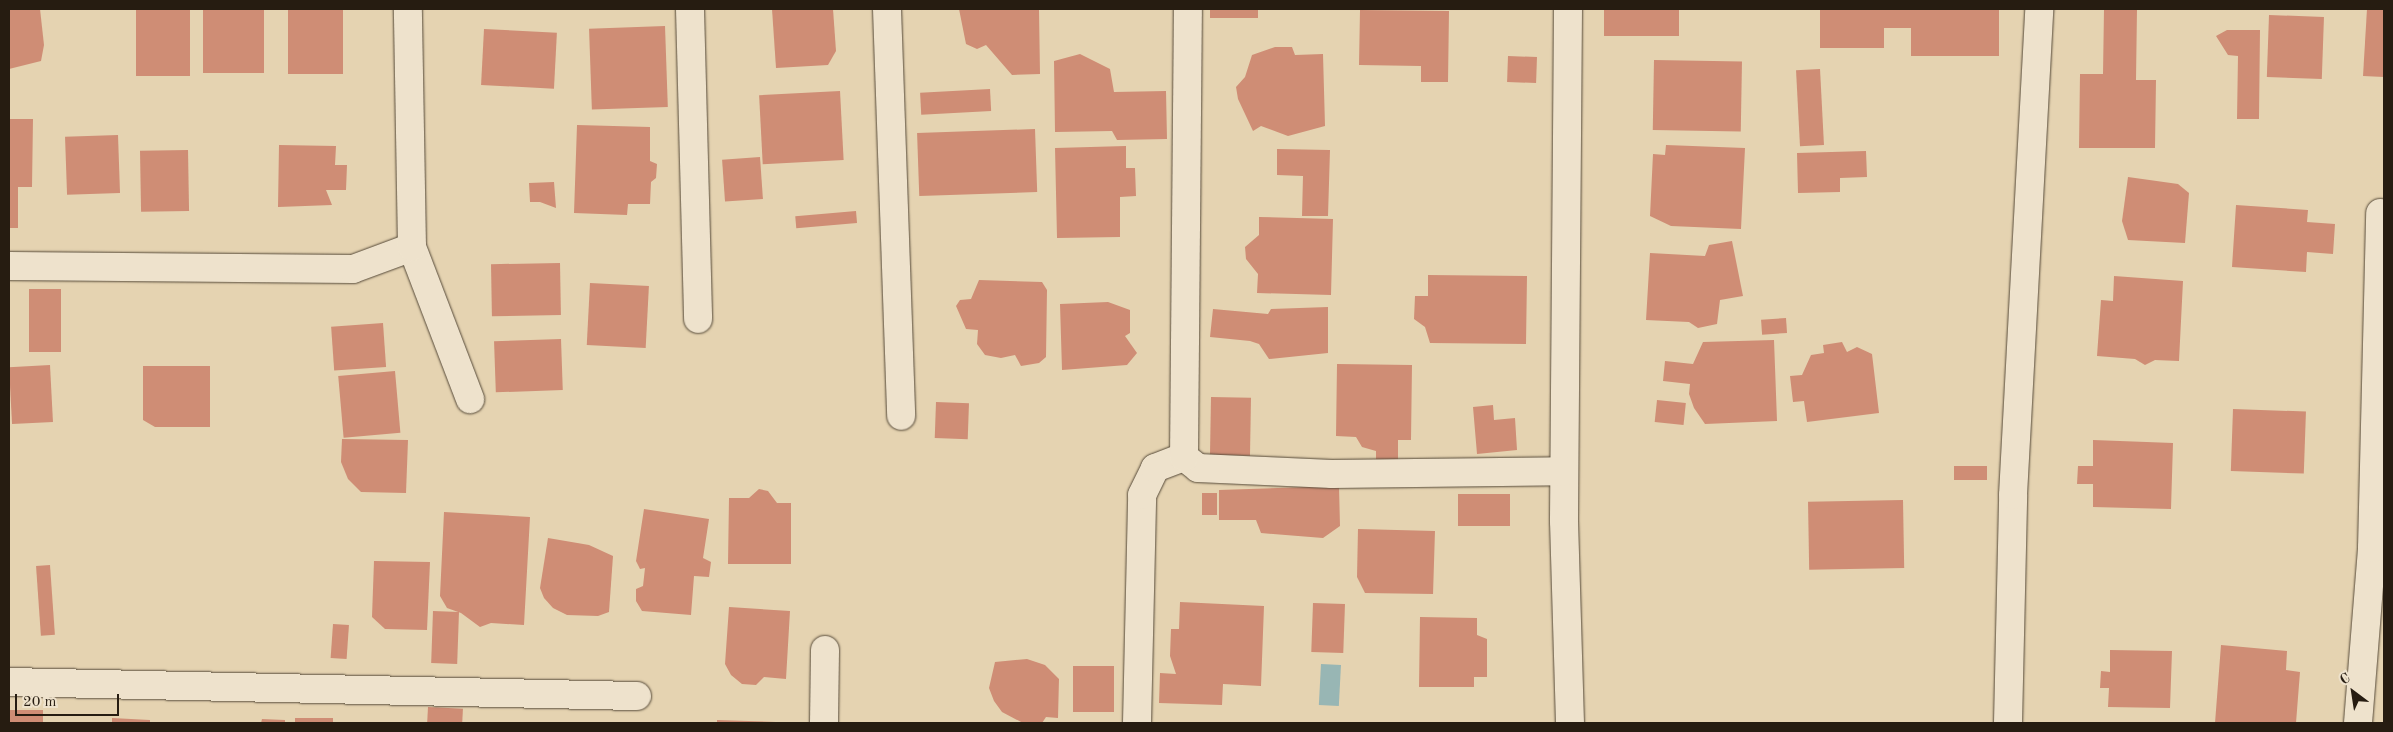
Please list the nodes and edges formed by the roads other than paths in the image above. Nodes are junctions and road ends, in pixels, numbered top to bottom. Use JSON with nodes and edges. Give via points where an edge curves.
{"nodes":[{"id":1,"x":408,"y":9,"type":"edge"},
{"id":2,"x":690,"y":9,"type":"edge"},
{"id":3,"x":887,"y":9,"type":"edge"},
{"id":4,"x":1188,"y":9,"type":"edge"},
{"id":5,"x":1568,"y":9,"type":"edge"},
{"id":6,"x":2039,"y":9,"type":"edge"},
{"id":7,"x":2380,"y":213,"type":"dead end"},
{"id":8,"x":412,"y":247,"type":"junction"},
{"id":9,"x":9,"y":266,"type":"edge"},
{"id":10,"x":698,"y":319,"type":"dead end"},
{"id":11,"x":470,"y":398,"type":"dead end"},
{"id":12,"x":901,"y":416,"type":"dead end"},
{"id":13,"x":1184,"y":457,"type":"junction"},
{"id":14,"x":1564,"y":471,"type":"junction"},
{"id":15,"x":825,"y":650,"type":"dead end"},
{"id":16,"x":9,"y":682,"type":"edge"},
{"id":17,"x":637,"y":696,"type":"dead end"},
{"id":18,"x":824,"y":723,"type":"edge"},
{"id":19,"x":1137,"y":723,"type":"edge"},
{"id":20,"x":1570,"y":723,"type":"edge"},
{"id":21,"x":2008,"y":723,"type":"edge"},
{"id":22,"x":2358,"y":723,"type":"edge"}],
"edges":[{"from":1,"to":8,"type":"street"},
{"from":2,"to":10,"type":"street"},
{"from":3,"to":12,"type":"street"},
{"from":4,"to":13,"type":"street"},
{"from":5,"to":14,"type":"street"},
{"from":6,"to":21,"type":"street","via":[[2013,495]]},
{"from":7,"to":22,"type":"street","via":[[2372,548]]},
{"from":8,"to":9,"type":"street","via":[[352,269]]},
{"from":8,"to":11,"type":"street"},
{"from":13,"to":14,"type":"street","via":[[1198,468],[1332,474]]},
{"from":13,"to":19,"type":"street","via":[[1155,468],[1142,496]]},
{"from":14,"to":20,"type":"street"},
{"from":15,"to":18,"type":"street"},
{"from":16,"to":17,"type":"street"}]}
